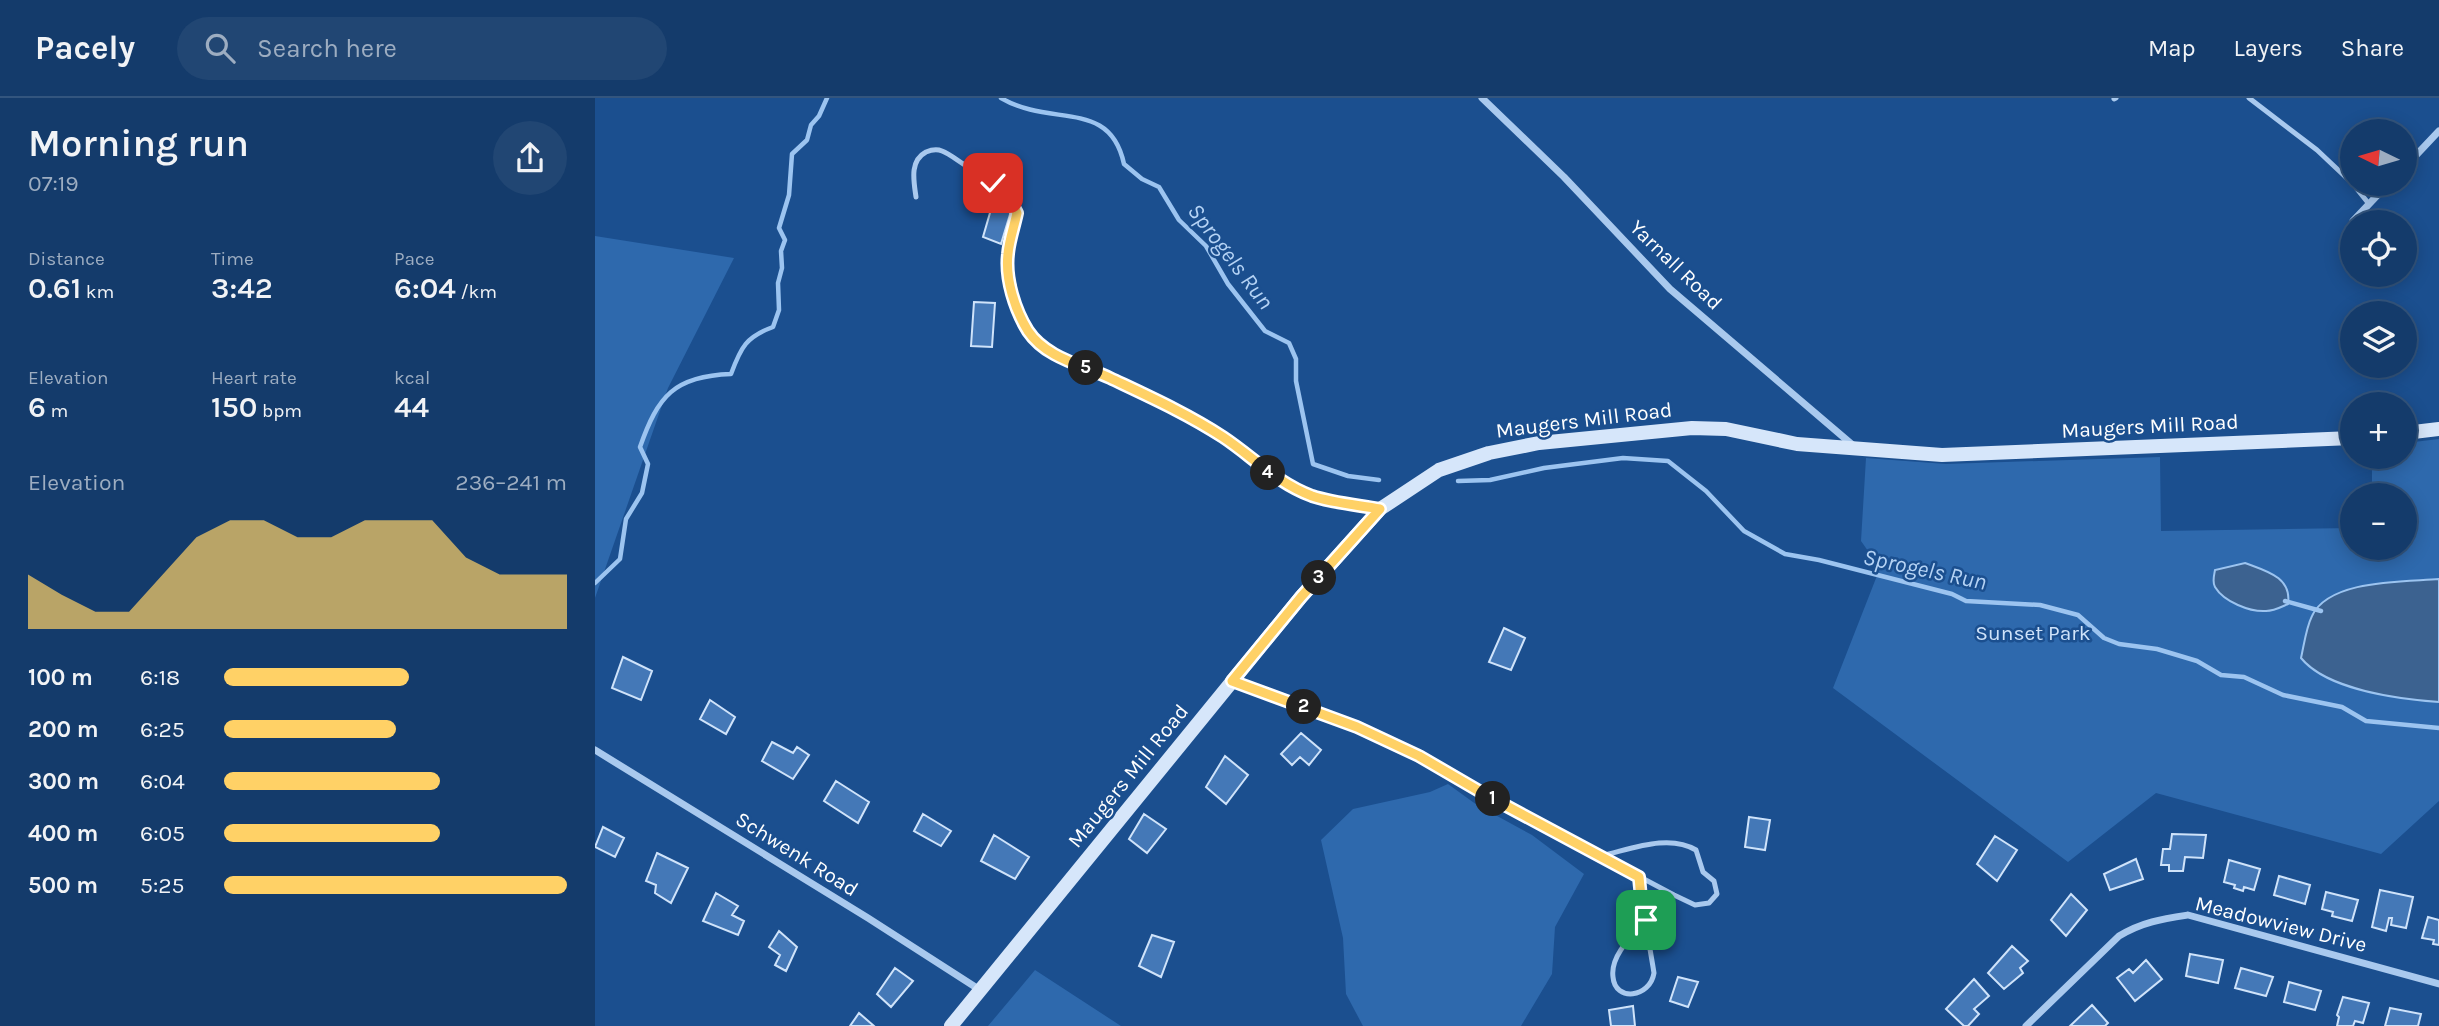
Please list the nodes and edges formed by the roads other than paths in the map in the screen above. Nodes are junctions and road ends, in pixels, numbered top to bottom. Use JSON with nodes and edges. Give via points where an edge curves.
{"nodes":[{"id":1,"x":1482,"y":98,"type":"edge"},
{"id":2,"x":2249,"y":98,"type":"edge"},
{"id":3,"x":2439,"y":131,"type":"edge"},
{"id":4,"x":2417,"y":154,"type":"edge"},
{"id":5,"x":2340,"y":172,"type":"edge"},
{"id":6,"x":2363,"y":196,"type":"edge"},
{"id":7,"x":2377,"y":196,"type":"edge"},
{"id":8,"x":916,"y":197,"type":"dead end"},
{"id":9,"x":2369,"y":204,"type":"junction"},
{"id":10,"x":2363,"y":210,"type":"edge"},
{"id":11,"x":2439,"y":429,"type":"edge"},
{"id":12,"x":2417,"y":432,"type":"edge"},
{"id":13,"x":2340,"y":438,"type":"edge"},
{"id":14,"x":1856,"y":447,"type":"junction"},
{"id":15,"x":1380,"y":509,"type":"junction"},
{"id":16,"x":1232,"y":681,"type":"junction"},
{"id":17,"x":595,"y":750,"type":"edge"},
{"id":18,"x":1600,"y":856,"type":"junction"},
{"id":19,"x":1639,"y":877,"type":"junction"},
{"id":20,"x":1646,"y":920,"type":"junction"},
{"id":21,"x":2439,"y":984,"type":"edge"},
{"id":22,"x":980,"y":990,"type":"junction"},
{"id":23,"x":951,"y":1026,"type":"edge"},
{"id":24,"x":2026,"y":1026,"type":"edge"}],
"edges":[{"from":1,"to":14,"type":"street","name":"Yarnall Road","via":[[1670,289]]},
{"from":2,"to":5,"type":"lane"},
{"from":3,"to":4,"type":"street"},
{"from":6,"to":9,"type":"lane"},
{"from":7,"to":9,"type":"street"},
{"from":8,"to":15,"type":"lane","via":[[915,164],[929,151],[940,149],[993,183],[1007,194],[1017,213],[1008,273],[1028,331],[1042,346],[1184,415],[1223,437],[1274,477],[1313,496]]},
{"from":9,"to":10,"type":"street"},
{"from":11,"to":12,"type":"street"},
{"from":13,"to":14,"type":"street","name":"Maugers Mill Road","via":[[1954,454]]},
{"from":14,"to":15,"type":"street","name":"Maugers Mill Road","via":[[1797,444],[1726,429],[1692,428],[1539,443],[1439,470]]},
{"from":15,"to":16,"type":"street","name":"Maugers Mill Road"},
{"from":16,"to":18,"type":"lane","via":[[1357,727],[1419,756]]},
{"from":16,"to":22,"type":"street","name":"Maugers Mill Road"},
{"from":17,"to":22,"type":"street","name":"Schwenk Road"},
{"from":18,"to":19,"type":"lane"},
{"from":18,"to":19,"type":"lane","via":[[1647,844],[1686,844],[1696,849],[1717,894],[1709,903],[1695,905]]},
{"from":19,"to":20,"type":"lane"},
{"from":20,"to":20,"type":"lane","via":[[1653,980],[1640,993],[1630,994],[1615,983],[1614,964]]},
{"from":21,"to":24,"type":"street","name":"Meadowview Drive","via":[[2189,915],[2154,920],[2119,936]]},
{"from":22,"to":23,"type":"street","name":"Maugers Mill Road"}]}
